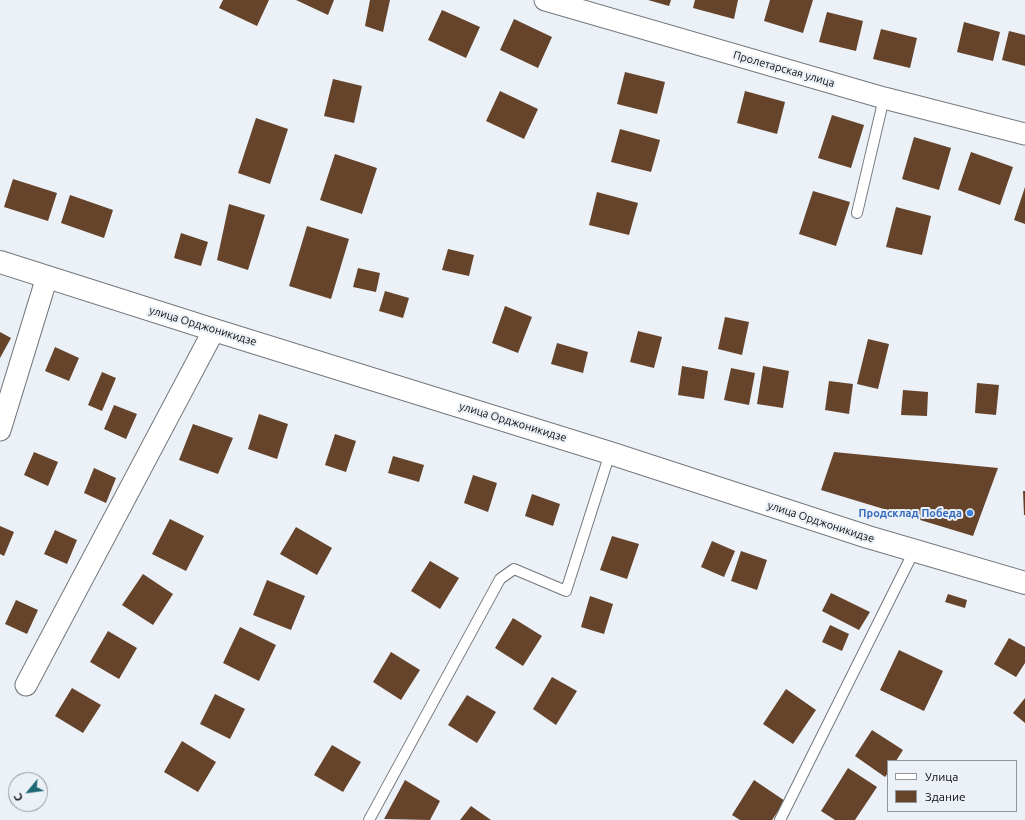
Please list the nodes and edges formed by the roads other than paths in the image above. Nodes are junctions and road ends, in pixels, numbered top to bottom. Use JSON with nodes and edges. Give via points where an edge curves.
{"nodes":[{"id":1,"x":545,"y":0,"type":"edge"},
{"id":2,"x":884,"y":98,"type":"junction"},
{"id":3,"x":1025,"y":134,"type":"edge"},
{"id":4,"x":857,"y":213,"type":"dead end"},
{"id":5,"x":0,"y":262,"type":"edge"},
{"id":6,"x":47,"y":277,"type":"junction"},
{"id":7,"x":214,"y":330,"type":"junction"},
{"id":8,"x":0,"y":430,"type":"edge"},
{"id":9,"x":610,"y":453,"type":"junction"},
{"id":10,"x":914,"y":551,"type":"junction"},
{"id":11,"x":1025,"y":583,"type":"edge"},
{"id":12,"x":26,"y":685,"type":"dead end"},
{"id":13,"x":369,"y":820,"type":"edge"},
{"id":14,"x":780,"y":820,"type":"edge"}],
"edges":[{"from":1,"to":2,"type":"street","name":"Пролетарская улица"},
{"from":2,"to":3,"type":"street","name":"Пролетарская улица"},
{"from":2,"to":4,"type":"lane"},
{"from":5,"to":6,"type":"street","name":"улица Орджоникидзе"},
{"from":6,"to":7,"type":"street","name":"улица Орджоникидзе"},
{"from":6,"to":8,"type":"street"},
{"from":7,"to":9,"type":"street","name":"улица Орджоникидзе"},
{"from":7,"to":12,"type":"street"},
{"from":9,"to":10,"type":"street","name":"улица Орджоникидзе"},
{"from":9,"to":13,"type":"lane","via":[[566,591],[514,569],[500,579]]},
{"from":10,"to":11,"type":"street","name":"улица Орджоникидзе"},
{"from":10,"to":14,"type":"lane"}]}
